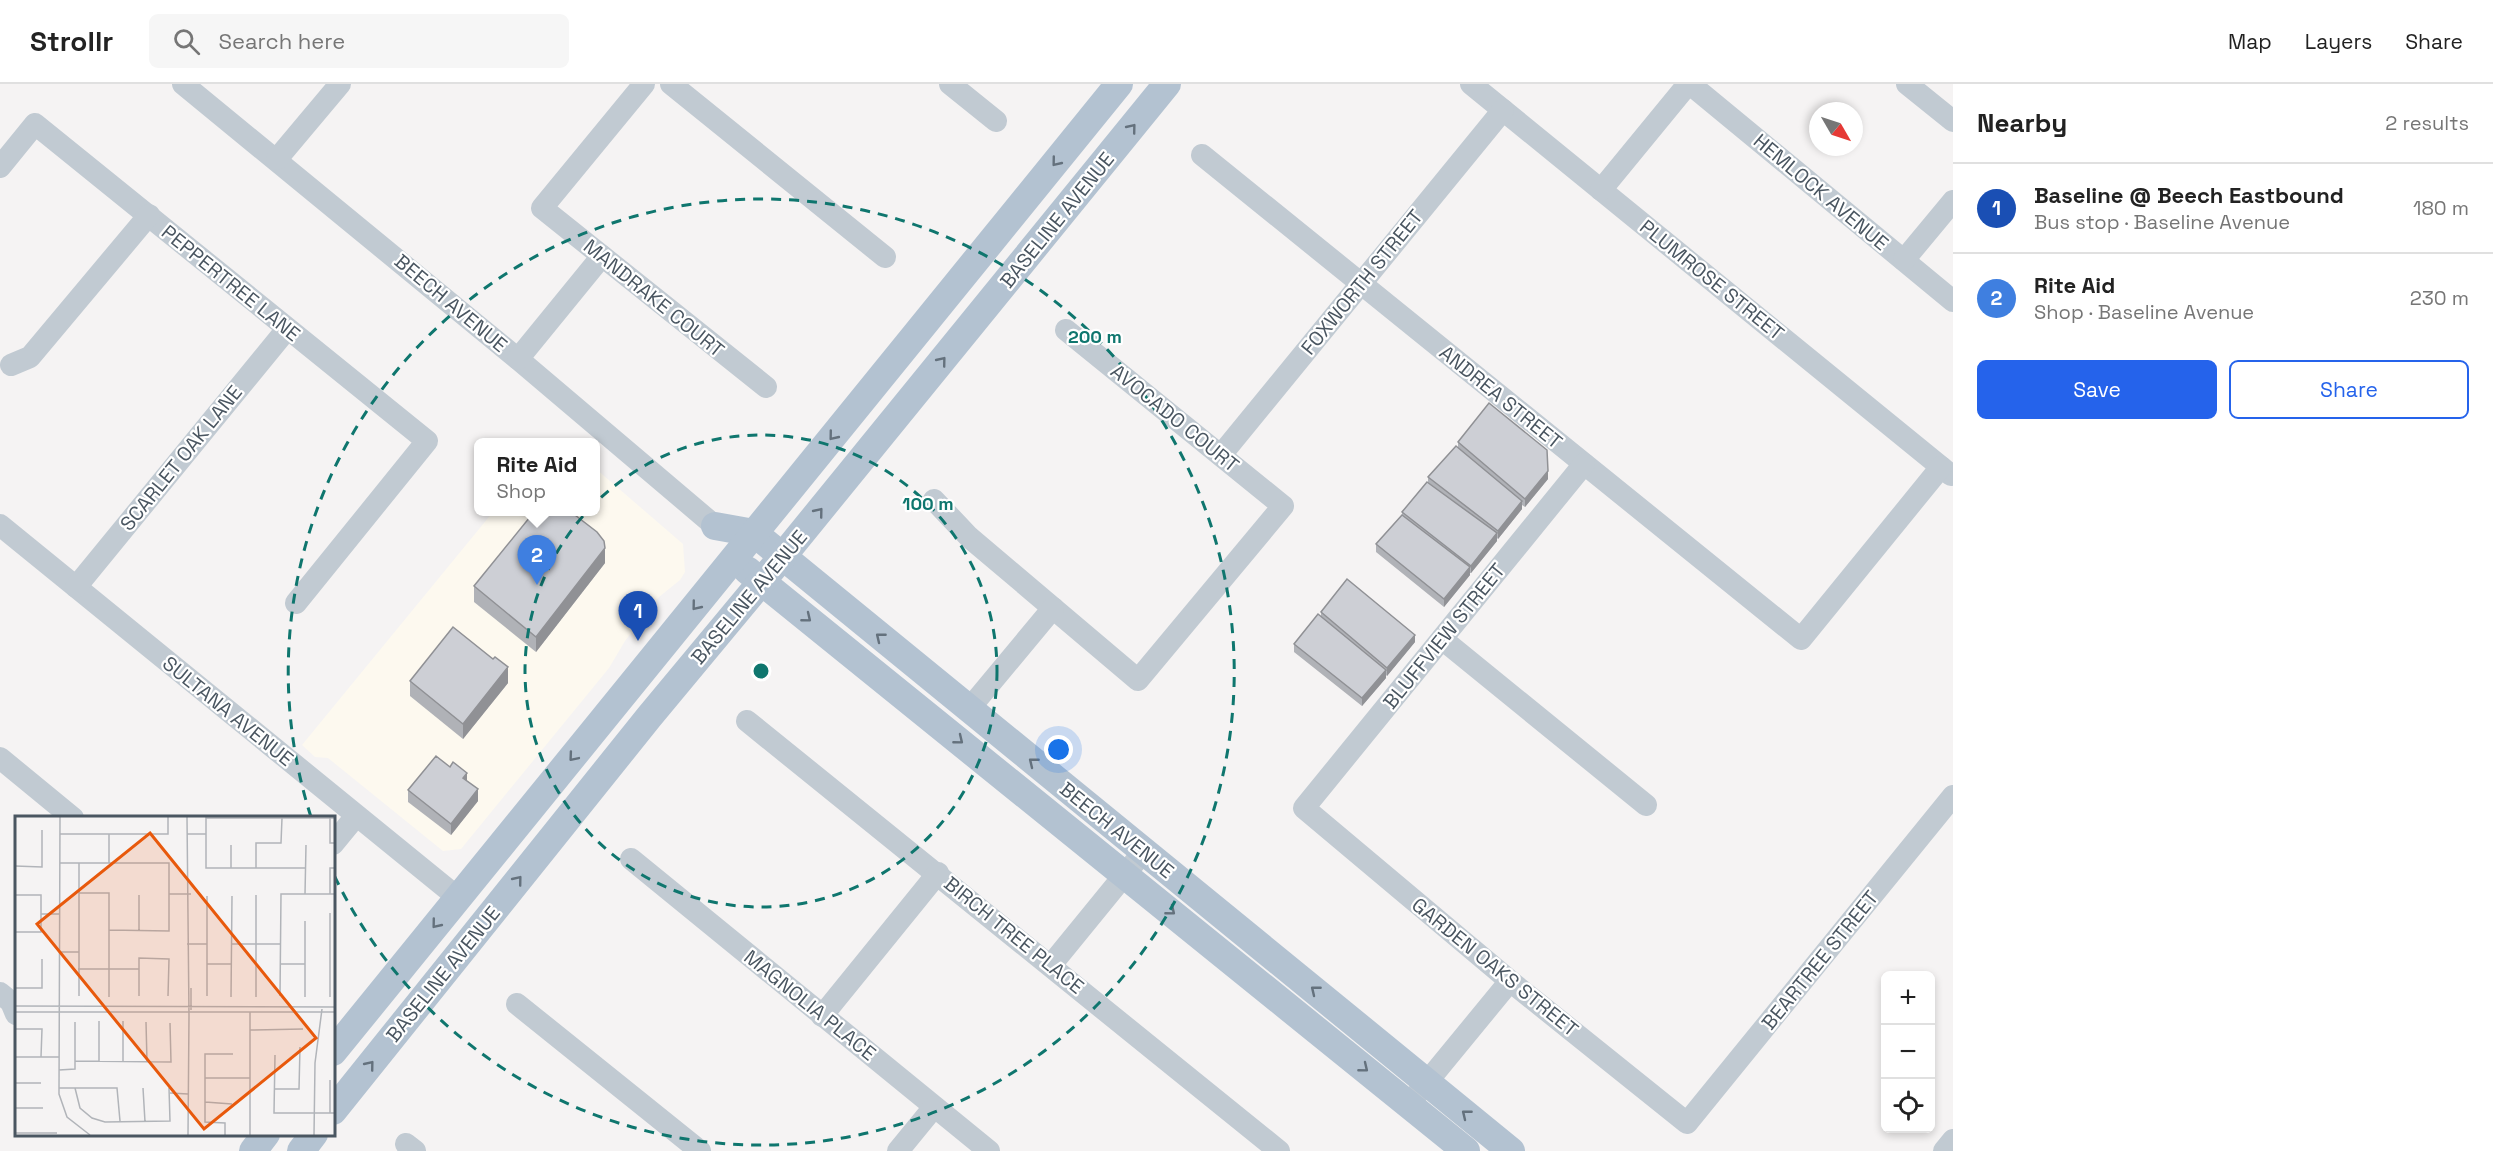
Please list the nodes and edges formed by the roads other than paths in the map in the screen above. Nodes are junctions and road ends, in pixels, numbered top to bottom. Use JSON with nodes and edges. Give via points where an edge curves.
{"nodes":[{"id":1,"x":183,"y":84,"type":"edge"},
{"id":2,"x":340,"y":84,"type":"edge"},
{"id":3,"x":644,"y":84,"type":"edge"},
{"id":4,"x":671,"y":84,"type":"edge"},
{"id":5,"x":950,"y":84,"type":"edge"},
{"id":6,"x":1119,"y":84,"type":"edge"},
{"id":7,"x":1167,"y":84,"type":"edge"},
{"id":8,"x":1471,"y":84,"type":"edge"},
{"id":9,"x":1689,"y":84,"type":"edge"},
{"id":10,"x":1907,"y":84,"type":"edge"},
{"id":11,"x":1503,"y":110,"type":"junction"},
{"id":12,"x":996,"y":121,"type":"dead end"},
{"id":13,"x":1953,"y":121,"type":"edge"},
{"id":14,"x":1202,"y":155,"type":"dead end"},
{"id":15,"x":277,"y":159,"type":"junction"},
{"id":16,"x":0,"y":167,"type":"edge"},
{"id":17,"x":1601,"y":190,"type":"junction"},
{"id":18,"x":1953,"y":201,"type":"edge"},
{"id":19,"x":149,"y":215,"type":"junction"},
{"id":20,"x":602,"y":256,"type":"junction"},
{"id":21,"x":885,"y":257,"type":"dead end"},
{"id":22,"x":1904,"y":260,"type":"junction"},
{"id":23,"x":1360,"y":283,"type":"junction"},
{"id":24,"x":1953,"y":301,"type":"edge"},
{"id":25,"x":287,"y":329,"type":"junction"},
{"id":26,"x":1066,"y":330,"type":"dead end"},
{"id":27,"x":518,"y":359,"type":"junction"},
{"id":28,"x":11,"y":365,"type":"dead end"},
{"id":29,"x":766,"y":387,"type":"dead end"},
{"id":30,"x":1221,"y":455,"type":"junction"},
{"id":31,"x":1584,"y":464,"type":"junction"},
{"id":32,"x":1947,"y":472,"type":"edge"},
{"id":33,"x":934,"y":500,"type":"dead end"},
{"id":34,"x":0,"y":525,"type":"edge"},
{"id":35,"x":716,"y":525,"type":"junction"},
{"id":36,"x":754,"y":533,"type":"junction"},
{"id":37,"x":782,"y":557,"type":"junction"},
{"id":38,"x":733,"y":560,"type":"junction"},
{"id":39,"x":762,"y":581,"type":"junction"},
{"id":40,"x":76,"y":587,"type":"junction"},
{"id":41,"x":297,"y":603,"type":"dead end"},
{"id":42,"x":1053,"y":608,"type":"junction"},
{"id":43,"x":1442,"y":639,"type":"junction"},
{"id":44,"x":969,"y":710,"type":"junction"},
{"id":45,"x":747,"y":721,"type":"dead end"},
{"id":46,"x":0,"y":758,"type":"edge"},
{"id":47,"x":1953,"y":796,"type":"edge"},
{"id":48,"x":1646,"y":805,"type":"dead end"},
{"id":49,"x":1304,"y":808,"type":"joint"},
{"id":50,"x":71,"y":816,"type":"edge"},
{"id":51,"x":356,"y":816,"type":"junction"},
{"id":52,"x":334,"y":843,"type":"edge"},
{"id":53,"x":1144,"y":851,"type":"junction"},
{"id":54,"x":631,"y":859,"type":"dead end"},
{"id":55,"x":938,"y":873,"type":"junction"},
{"id":56,"x":1125,"y":874,"type":"junction"},
{"id":57,"x":457,"y":897,"type":"junction"},
{"id":58,"x":1051,"y":965,"type":"junction"},
{"id":59,"x":1510,"y":981,"type":"junction"},
{"id":60,"x":0,"y":993,"type":"edge"},
{"id":61,"x":517,"y":1004,"type":"dead end"},
{"id":62,"x":15,"y":1012,"type":"edge"},
{"id":63,"x":822,"y":1016,"type":"junction"},
{"id":64,"x":334,"y":1051,"type":"edge"},
{"id":65,"x":1427,"y":1082,"type":"junction"},
{"id":66,"x":1409,"y":1104,"type":"junction"},
{"id":67,"x":934,"y":1107,"type":"junction"},
{"id":68,"x":334,"y":1110,"type":"edge"},
{"id":69,"x":1687,"y":1124,"type":"joint"},
{"id":70,"x":264,"y":1136,"type":"edge"},
{"id":71,"x":312,"y":1136,"type":"edge"},
{"id":72,"x":1953,"y":1140,"type":"edge"},
{"id":73,"x":253,"y":1151,"type":"edge"},
{"id":74,"x":300,"y":1151,"type":"edge"},
{"id":75,"x":700,"y":1151,"type":"edge"},
{"id":76,"x":898,"y":1151,"type":"edge"},
{"id":77,"x":989,"y":1151,"type":"edge"},
{"id":78,"x":1279,"y":1151,"type":"edge"},
{"id":79,"x":1466,"y":1151,"type":"edge"},
{"id":80,"x":1511,"y":1151,"type":"edge"},
{"id":81,"x":1944,"y":1151,"type":"edge"}],
"edges":[{"from":1,"to":15,"type":"street","name":"BEECH AVENUE"},
{"from":2,"to":15,"type":"street"},
{"from":3,"to":20,"type":"street","name":"MANDRAKE COURT","via":[[542,208]]},
{"from":4,"to":21,"type":"street"},
{"from":5,"to":12,"type":"street"},
{"from":6,"to":36,"type":"main road","name":"BASELINE AVENUE","one_way":true},
{"from":37,"to":7,"type":"main road","name":"BASELINE AVENUE","one_way":true},
{"from":8,"to":11,"type":"street","name":"PLUMROSE STREET"},
{"from":9,"to":17,"type":"street"},
{"from":9,"to":22,"type":"street","name":"HEMLOCK AVENUE"},
{"from":10,"to":13,"type":"street"},
{"from":11,"to":17,"type":"street","name":"PLUMROSE STREET"},
{"from":11,"to":23,"type":"street","name":"FOXWORTH STREET"},
{"from":14,"to":23,"type":"street","name":"ANDREA STREET"},
{"from":15,"to":27,"type":"street","name":"BEECH AVENUE"},
{"from":16,"to":19,"type":"street","name":"PEPPERTREE LANE","via":[[35,124]]},
{"from":17,"to":32,"type":"street","name":"PLUMROSE STREET"},
{"from":18,"to":22,"type":"street"},
{"from":19,"to":25,"type":"street","name":"PEPPERTREE LANE"},
{"from":19,"to":28,"type":"street","via":[[30,357]]},
{"from":20,"to":27,"type":"street"},
{"from":20,"to":29,"type":"street","name":"MANDRAKE COURT"},
{"from":22,"to":24,"type":"street","name":"HEMLOCK AVENUE"},
{"from":23,"to":30,"type":"street","name":"FOXWORTH STREET"},
{"from":23,"to":31,"type":"street","name":"ANDREA STREET"},
{"from":25,"to":40,"type":"street","name":"SCARLET OAK LANE"},
{"from":25,"to":41,"type":"street","name":"PEPPERTREE LANE","via":[[427,441]]},
{"from":26,"to":30,"type":"street","name":"AVOCADO COURT"},
{"from":27,"to":35,"type":"street","name":"BEECH AVENUE"},
{"from":30,"to":42,"type":"street","name":"AVOCADO COURT","via":[[1283,506],[1138,680]]},
{"from":31,"to":32,"type":"street","name":"ANDREA STREET","via":[[1801,639]]},
{"from":31,"to":43,"type":"street","name":"BLUFFVIEW STREET"},
{"from":33,"to":42,"type":"street","via":[[969,537]]},
{"from":34,"to":40,"type":"street","name":"SULTANA AVENUE"},
{"from":35,"to":36,"type":"main road","name":"BEECH AVENUE"},
{"from":35,"to":38,"type":"main road","name":"BEECH AVENUE"},
{"from":36,"to":37,"type":"main road","name":"BEECH AVENUE"},
{"from":36,"to":38,"type":"main road","name":"BASELINE AVENUE"},
{"from":37,"to":39,"type":"main road","name":"BASELINE AVENUE"},
{"from":44,"to":37,"type":"main road","name":"BEECH AVENUE","one_way":true},
{"from":38,"to":39,"type":"main road","name":"BEECH AVENUE"},
{"from":38,"to":57,"type":"main road","name":"BASELINE AVENUE","one_way":true},
{"from":39,"to":56,"type":"main road","name":"BEECH AVENUE","one_way":true},
{"from":68,"to":39,"type":"main road","name":"BASELINE AVENUE","one_way":true},
{"from":40,"to":51,"type":"street","name":"SULTANA AVENUE"},
{"from":42,"to":44,"type":"street"},
{"from":43,"to":48,"type":"street"},
{"from":43,"to":49,"type":"street","name":"BLUFFVIEW STREET"},
{"from":53,"to":44,"type":"main road","name":"BEECH AVENUE","one_way":true},
{"from":45,"to":55,"type":"street","name":"BIRCH TREE PLACE"},
{"from":46,"to":50,"type":"street"},
{"from":47,"to":69,"type":"street","name":"BEARTREE STREET"},
{"from":49,"to":59,"type":"street","name":"GARDEN OAKS STREET"},
{"from":51,"to":52,"type":"street"},
{"from":51,"to":57,"type":"street","name":"SULTANA AVENUE"},
{"from":53,"to":56,"type":"street"},
{"from":65,"to":53,"type":"main road","name":"BEECH AVENUE","one_way":true},
{"from":54,"to":63,"type":"street","name":"MAGNOLIA PLACE"},
{"from":55,"to":58,"type":"street","name":"BIRCH TREE PLACE"},
{"from":55,"to":63,"type":"street"},
{"from":56,"to":58,"type":"street"},
{"from":56,"to":66,"type":"main road","name":"BEECH AVENUE","one_way":true},
{"from":57,"to":64,"type":"main road","name":"BASELINE AVENUE","one_way":true},
{"from":58,"to":78,"type":"street","name":"BIRCH TREE PLACE"},
{"from":59,"to":65,"type":"street"},
{"from":59,"to":69,"type":"street","name":"GARDEN OAKS STREET"},
{"from":60,"to":62,"type":"street"},
{"from":61,"to":75,"type":"street"},
{"from":63,"to":67,"type":"street","name":"MAGNOLIA PLACE"},
{"from":65,"to":66,"type":"street"},
{"from":80,"to":65,"type":"main road","name":"BEECH AVENUE","one_way":true},
{"from":66,"to":79,"type":"main road","name":"BEECH AVENUE"},
{"from":67,"to":76,"type":"street"},
{"from":67,"to":77,"type":"street","name":"MAGNOLIA PLACE"},
{"from":70,"to":73,"type":"main road"},
{"from":71,"to":74,"type":"main road"},
{"from":72,"to":81,"type":"street"}]}
